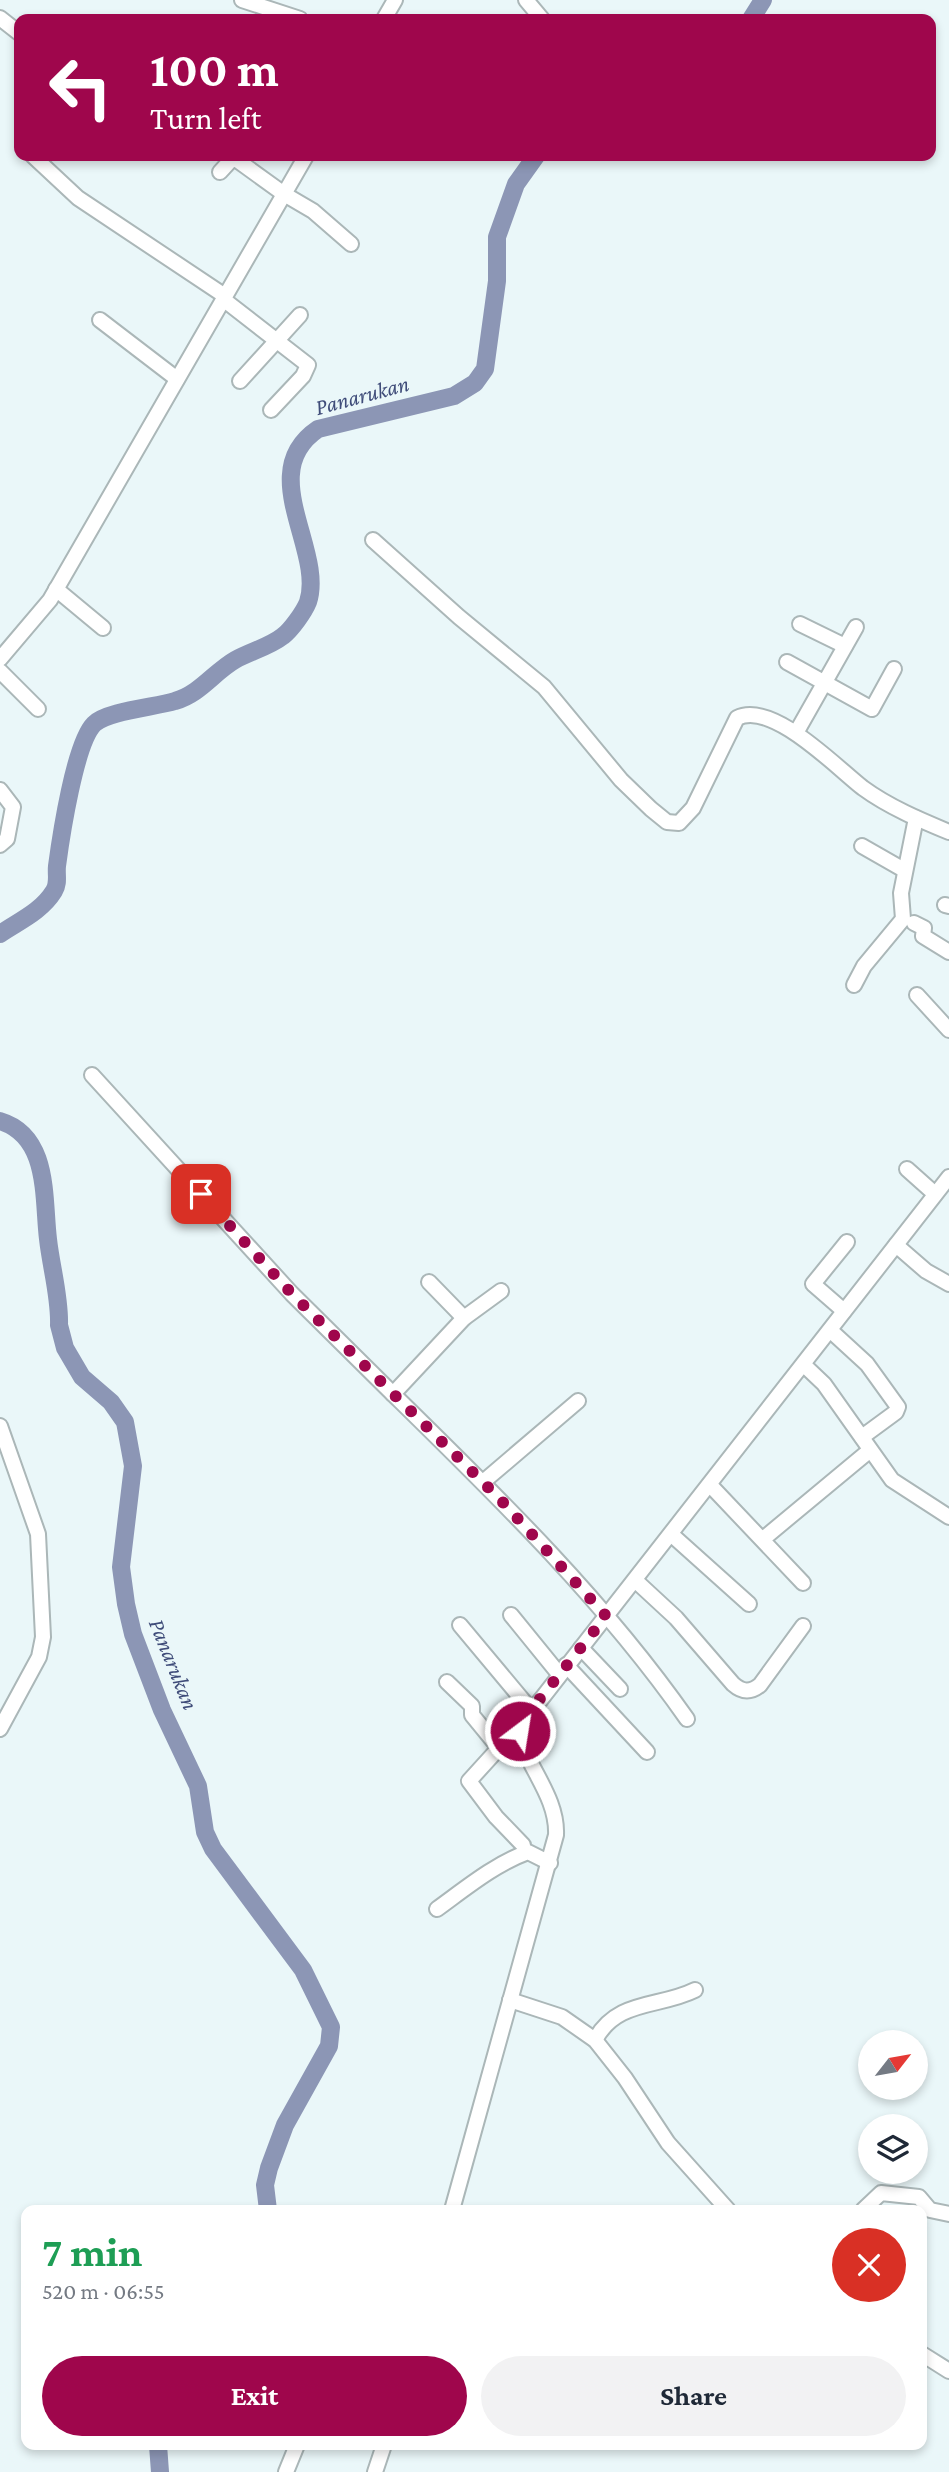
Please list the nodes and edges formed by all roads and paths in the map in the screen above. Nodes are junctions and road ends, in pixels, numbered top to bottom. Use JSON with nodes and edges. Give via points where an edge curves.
{"nodes":[{"id":1,"x":242,"y":0,"type":"edge"},
{"id":2,"x":526,"y":0,"type":"edge"},
{"id":3,"x":285,"y":14,"type":"edge"},
{"id":4,"x":538,"y":14,"type":"edge"},
{"id":5,"x":0,"y":18,"type":"edge"},
{"id":6,"x":14,"y":29,"type":"edge"},
{"id":7,"x":38,"y":161,"type":"edge"},
{"id":8,"x":230,"y":161,"type":"edge"},
{"id":9,"x":243,"y":161,"type":"edge"},
{"id":10,"x":303,"y":161,"type":"edge"},
{"id":11,"x":220,"y":172,"type":"dead end"},
{"id":12,"x":284,"y":194,"type":"junction"},
{"id":13,"x":351,"y":244,"type":"dead end"},
{"id":14,"x":224,"y":297,"type":"junction"},
{"id":15,"x":300,"y":315,"type":"dead end"},
{"id":16,"x":100,"y":320,"type":"dead end"},
{"id":17,"x":277,"y":338,"type":"junction"},
{"id":18,"x":177,"y":379,"type":"junction"},
{"id":19,"x":240,"y":381,"type":"dead end"},
{"id":20,"x":271,"y":410,"type":"dead end"},
{"id":21,"x":373,"y":540,"type":"dead end"},
{"id":22,"x":56,"y":589,"type":"junction"},
{"id":23,"x":800,"y":624,"type":"dead end"},
{"id":24,"x":856,"y":627,"type":"dead end"},
{"id":25,"x":103,"y":628,"type":"dead end"},
{"id":26,"x":845,"y":646,"type":"junction"},
{"id":27,"x":0,"y":659,"type":"edge"},
{"id":28,"x":787,"y":662,"type":"dead end"},
{"id":29,"x":894,"y":669,"type":"dead end"},
{"id":30,"x":0,"y":671,"type":"edge"},
{"id":31,"x":825,"y":681,"type":"junction"},
{"id":32,"x":38,"y":709,"type":"dead end"},
{"id":33,"x":796,"y":733,"type":"junction"},
{"id":34,"x":0,"y":790,"type":"edge"},
{"id":35,"x":916,"y":818,"type":"junction"},
{"id":36,"x":949,"y":832,"type":"edge"},
{"id":37,"x":0,"y":845,"type":"edge"},
{"id":38,"x":862,"y":846,"type":"dead end"},
{"id":39,"x":904,"y":870,"type":"junction"},
{"id":40,"x":914,"y":923,"type":"dead end"},
{"id":41,"x":949,"y":952,"type":"edge"},
{"id":42,"x":854,"y":985,"type":"dead end"},
{"id":43,"x":917,"y":995,"type":"dead end"},
{"id":44,"x":949,"y":1030,"type":"edge"},
{"id":45,"x":92,"y":1075,"type":"dead end"},
{"id":46,"x":907,"y":1169,"type":"dead end"},
{"id":47,"x":949,"y":1177,"type":"edge"},
{"id":48,"x":935,"y":1194,"type":"junction"},
{"id":49,"x":847,"y":1242,"type":"dead end"},
{"id":50,"x":896,"y":1245,"type":"junction"},
{"id":51,"x":429,"y":1282,"type":"dead end"},
{"id":52,"x":949,"y":1284,"type":"edge"},
{"id":53,"x":501,"y":1291,"type":"dead end"},
{"id":54,"x":844,"y":1311,"type":"junction"},
{"id":55,"x":464,"y":1318,"type":"junction"},
{"id":56,"x":831,"y":1331,"type":"junction"},
{"id":57,"x":804,"y":1365,"type":"junction"},
{"id":58,"x":393,"y":1394,"type":"junction"},
{"id":59,"x":578,"y":1401,"type":"dead end"},
{"id":60,"x":0,"y":1426,"type":"edge"},
{"id":61,"x":862,"y":1437,"type":"junction"},
{"id":62,"x":869,"y":1451,"type":"junction"},
{"id":63,"x":483,"y":1482,"type":"junction"},
{"id":64,"x":711,"y":1486,"type":"junction"},
{"id":65,"x":949,"y":1517,"type":"edge"},
{"id":66,"x":672,"y":1535,"type":"junction"},
{"id":67,"x":763,"y":1539,"type":"junction"},
{"id":68,"x":636,"y":1581,"type":"junction"},
{"id":69,"x":803,"y":1583,"type":"dead end"},
{"id":70,"x":749,"y":1604,"type":"dead end"},
{"id":71,"x":511,"y":1615,"type":"dead end"},
{"id":72,"x":606,"y":1616,"type":"junction"},
{"id":73,"x":460,"y":1625,"type":"dead end"},
{"id":74,"x":803,"y":1626,"type":"dead end"},
{"id":75,"x":581,"y":1647,"type":"junction"},
{"id":76,"x":563,"y":1670,"type":"junction"},
{"id":77,"x":447,"y":1682,"type":"dead end"},
{"id":78,"x":620,"y":1689,"type":"dead end"},
{"id":79,"x":531,"y":1710,"type":"junction"},
{"id":80,"x":687,"y":1719,"type":"dead end"},
{"id":81,"x":0,"y":1729,"type":"edge"},
{"id":82,"x":520,"y":1734,"type":"junction"},
{"id":83,"x":499,"y":1748,"type":"junction"},
{"id":84,"x":647,"y":1752,"type":"dead end"},
{"id":85,"x":523,"y":1845,"type":"dead end"},
{"id":86,"x":550,"y":1863,"type":"junction"},
{"id":87,"x":437,"y":1909,"type":"dead end"},
{"id":88,"x":695,"y":1990,"type":"dead end"},
{"id":89,"x":510,"y":2000,"type":"junction"},
{"id":90,"x":596,"y":2040,"type":"junction"},
{"id":91,"x":453,"y":2205,"type":"edge"},
{"id":92,"x":723,"y":2205,"type":"edge"},
{"id":93,"x":868,"y":2205,"type":"edge"},
{"id":94,"x":926,"y":2205,"type":"edge"},
{"id":95,"x":927,"y":2206,"type":"edge"},
{"id":96,"x":949,"y":2214,"type":"edge"},
{"id":97,"x":927,"y":2357,"type":"edge"},
{"id":98,"x":949,"y":2371,"type":"edge"},
{"id":99,"x":295,"y":2450,"type":"edge"},
{"id":100,"x":382,"y":2450,"type":"edge"},
{"id":101,"x":286,"y":2472,"type":"edge"},
{"id":102,"x":375,"y":2472,"type":"edge"}],
"edges":[{"from":1,"to":3,"type":"street"},
{"from":2,"to":4,"type":"street"},
{"from":5,"to":6,"type":"street"},
{"from":7,"to":14,"type":"street","via":[[78,198]]},
{"from":8,"to":11,"type":"street"},
{"from":9,"to":12,"type":"street"},
{"from":10,"to":12,"type":"street"},
{"from":12,"to":13,"type":"street","via":[[313,211]]},
{"from":12,"to":14,"type":"street"},
{"from":14,"to":17,"type":"street"},
{"from":14,"to":18,"type":"street"},
{"from":15,"to":17,"type":"street"},
{"from":16,"to":18,"type":"street"},
{"from":17,"to":19,"type":"street"},
{"from":17,"to":20,"type":"street","via":[[308,368]]},
{"from":18,"to":22,"type":"street"},
{"from":21,"to":33,"type":"street","via":[[544,687],[621,780],[667,822],[678,823],[693,808],[737,718],[754,714]]},
{"from":22,"to":25,"type":"street"},
{"from":22,"to":27,"type":"street"},
{"from":23,"to":26,"type":"street"},
{"from":24,"to":26,"type":"street"},
{"from":26,"to":31,"type":"street"},
{"from":28,"to":31,"type":"street"},
{"from":29,"to":31,"type":"street","via":[[874,708]]},
{"from":30,"to":32,"type":"street"},
{"from":31,"to":33,"type":"street"},
{"from":33,"to":35,"type":"street","via":[[863,788]]},
{"from":34,"to":37,"type":"street","via":[[13,807],[7,839]]},
{"from":35,"to":36,"type":"street"},
{"from":35,"to":39,"type":"street"},
{"from":38,"to":39,"type":"street"},
{"from":39,"to":42,"type":"street","via":[[903,919]]},
{"from":40,"to":41,"type":"street","via":[[924,928],[924,937]]},
{"from":43,"to":44,"type":"street"},
{"from":45,"to":58,"type":"street","via":[[292,1294]]},
{"from":46,"to":48,"type":"street"},
{"from":47,"to":48,"type":"street"},
{"from":48,"to":50,"type":"street"},
{"from":49,"to":54,"type":"street","via":[[813,1284]]},
{"from":50,"to":52,"type":"street"},
{"from":50,"to":54,"type":"street"},
{"from":51,"to":55,"type":"street"},
{"from":53,"to":55,"type":"street"},
{"from":54,"to":56,"type":"street"},
{"from":55,"to":58,"type":"street"},
{"from":56,"to":57,"type":"street"},
{"from":56,"to":61,"type":"street","via":[[867,1364],[898,1408]]},
{"from":57,"to":61,"type":"street","via":[[824,1384]]},
{"from":57,"to":64,"type":"street"},
{"from":58,"to":63,"type":"street"},
{"from":59,"to":63,"type":"street"},
{"from":60,"to":81,"type":"street","via":[[38,1534],[43,1637],[39,1657]]},
{"from":61,"to":62,"type":"street"},
{"from":62,"to":65,"type":"street","via":[[892,1480]]},
{"from":62,"to":67,"type":"street"},
{"from":63,"to":72,"type":"street"},
{"from":64,"to":66,"type":"street"},
{"from":64,"to":67,"type":"street"},
{"from":66,"to":68,"type":"street"},
{"from":66,"to":70,"type":"street"},
{"from":67,"to":69,"type":"street"},
{"from":68,"to":72,"type":"street"},
{"from":68,"to":74,"type":"street","via":[[744,1691],[760,1685]]},
{"from":71,"to":76,"type":"street"},
{"from":72,"to":75,"type":"street"},
{"from":72,"to":80,"type":"street"},
{"from":73,"to":79,"type":"street"},
{"from":75,"to":76,"type":"street"},
{"from":75,"to":78,"type":"street"},
{"from":76,"to":79,"type":"street"},
{"from":76,"to":84,"type":"street"},
{"from":77,"to":83,"type":"street","via":[[472,1706],[472,1715]]},
{"from":79,"to":82,"type":"street"},
{"from":82,"to":83,"type":"street"},
{"from":82,"to":86,"type":"street","via":[[555,1809]]},
{"from":83,"to":85,"type":"street","via":[[469,1781]]},
{"from":86,"to":87,"type":"street","via":[[528,1852],[519,1855]]},
{"from":86,"to":89,"type":"street"},
{"from":88,"to":90,"type":"street","via":[[621,2012],[606,2022]]},
{"from":89,"to":90,"type":"street","via":[[562,2017]]},
{"from":89,"to":91,"type":"street"},
{"from":90,"to":92,"type":"street","via":[[677,2155]]},
{"from":93,"to":94,"type":"street","via":[[881,2193],[919,2197]]},
{"from":95,"to":96,"type":"street"},
{"from":97,"to":98,"type":"street"},
{"from":99,"to":101,"type":"street"},
{"from":100,"to":102,"type":"street"}]}
